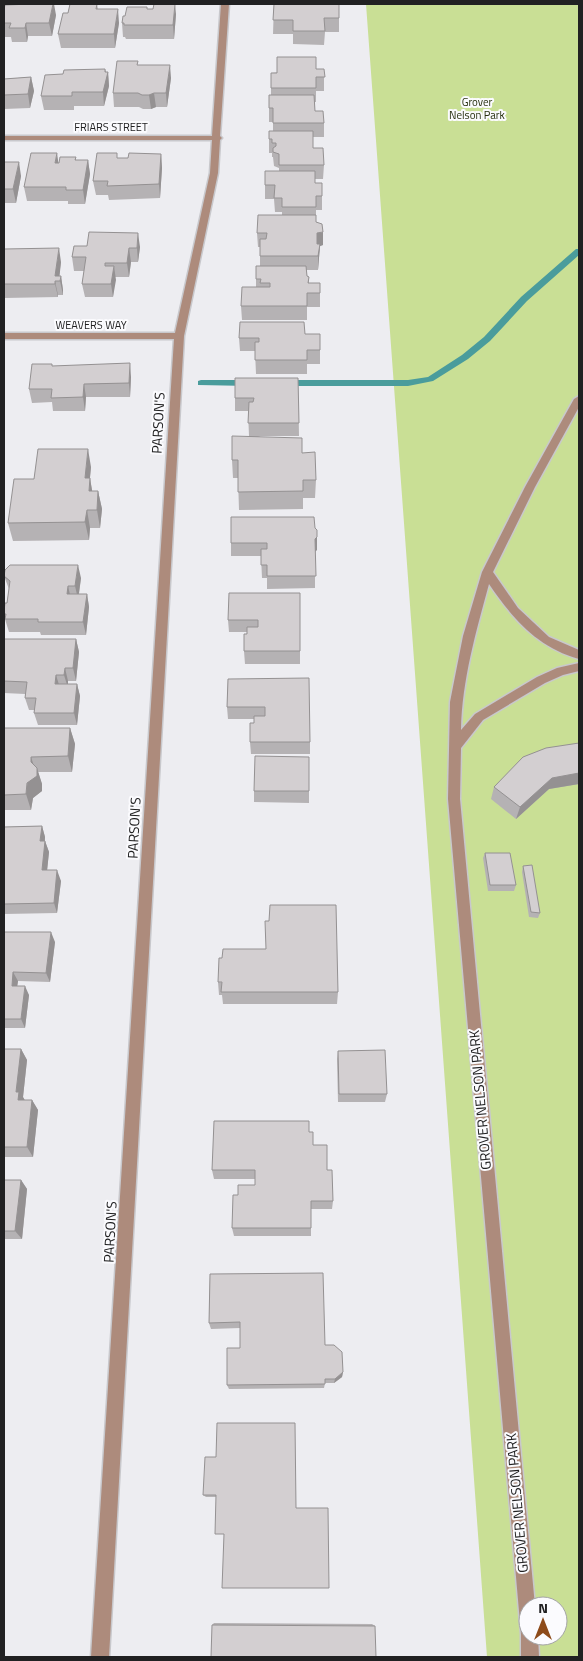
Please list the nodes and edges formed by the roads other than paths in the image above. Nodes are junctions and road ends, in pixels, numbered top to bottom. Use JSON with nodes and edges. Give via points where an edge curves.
{"nodes":[{"id":1,"x":225,"y":4,"type":"edge"},
{"id":2,"x":4,"y":138,"type":"edge"},
{"id":3,"x":218,"y":138,"type":"junction"},
{"id":4,"x":4,"y":336,"type":"edge"},
{"id":5,"x":179,"y":336,"type":"junction"},
{"id":6,"x":579,"y":399,"type":"edge"},
{"id":7,"x":487,"y":572,"type":"junction"},
{"id":8,"x":579,"y":655,"type":"edge"},
{"id":9,"x":579,"y":667,"type":"edge"},
{"id":10,"x":455,"y":747,"type":"junction"},
{"id":11,"x":525,"y":1596,"type":"edge"},
{"id":12,"x":100,"y":1657,"type":"edge"}],
"edges":[{"from":1,"to":3,"type":"street","name":"PARSON'S"},
{"from":2,"to":3,"type":"street","name":"FRIARS STREET"},
{"from":3,"to":5,"type":"street","name":"PARSON'S","via":[[214,173]]},
{"from":4,"to":5,"type":"street","name":"WEAVERS WAY"},
{"from":5,"to":12,"type":"street","name":"PARSON'S"},
{"from":6,"to":7,"type":"street","name":"GROVER NELSON PARK"},
{"from":7,"to":8,"type":"street","via":[[514,611],[545,640]]},
{"from":7,"to":10,"type":"street","name":"GROVER NELSON PARK","via":[[468,636],[456,702]]},
{"from":9,"to":10,"type":"street","via":[[541,680],[479,717]]},
{"from":10,"to":11,"type":"street","name":"GROVER NELSON PARK","via":[[454,799]]}]}
